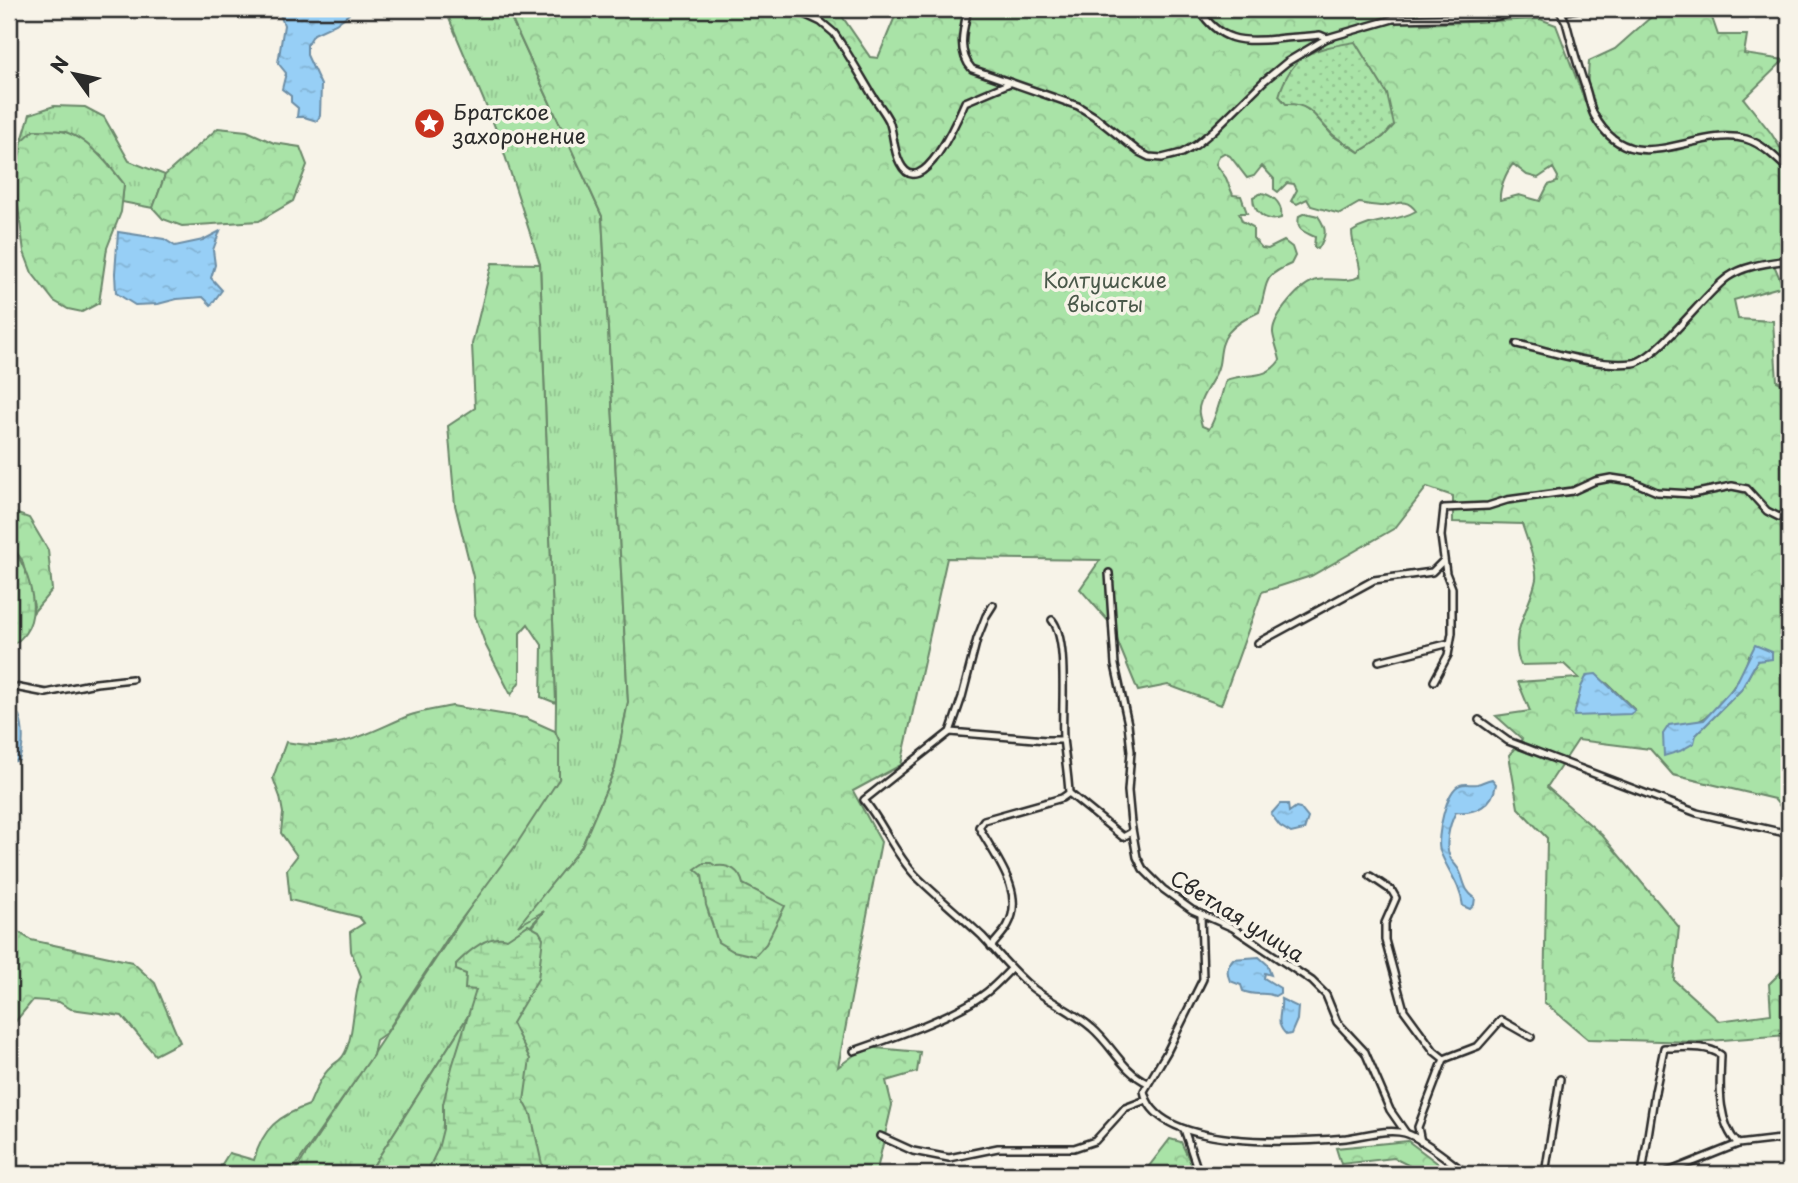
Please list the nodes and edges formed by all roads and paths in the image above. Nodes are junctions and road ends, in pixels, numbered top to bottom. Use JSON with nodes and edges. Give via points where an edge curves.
{"nodes":[{"id":1,"x":793,"y":9,"type":"edge"},
{"id":2,"x":968,"y":9,"type":"edge"},
{"id":3,"x":1199,"y":9,"type":"edge"},
{"id":4,"x":1437,"y":9,"type":"edge"},
{"id":5,"x":1536,"y":9,"type":"edge"},
{"id":6,"x":1578,"y":9,"type":"edge"},
{"id":7,"x":1558,"y":10,"type":"edge"},
{"id":8,"x":1440,"y":18,"type":"junction"},
{"id":9,"x":1327,"y":38,"type":"junction"},
{"id":10,"x":1010,"y":83,"type":"junction"},
{"id":11,"x":1789,"y":170,"type":"edge"},
{"id":12,"x":1789,"y":260,"type":"edge"},
{"id":13,"x":1517,"y":344,"type":"dead end"},
{"id":14,"x":1789,"y":513,"type":"edge"},
{"id":15,"x":1444,"y":557,"type":"junction"},
{"id":16,"x":1109,"y":573,"type":"dead end"},
{"id":17,"x":993,"y":605,"type":"dead end"},
{"id":18,"x":1052,"y":620,"type":"dead end"},
{"id":19,"x":1258,"y":643,"type":"dead end"},
{"id":20,"x":1450,"y":643,"type":"junction"},
{"id":21,"x":1379,"y":661,"type":"dead end"},
{"id":22,"x":132,"y":680,"type":"dead end"},
{"id":23,"x":1434,"y":681,"type":"dead end"},
{"id":24,"x":9,"y":687,"type":"edge"},
{"id":25,"x":1479,"y":720,"type":"dead end"},
{"id":26,"x":950,"y":732,"type":"junction"},
{"id":27,"x":1063,"y":740,"type":"junction"},
{"id":28,"x":1069,"y":793,"type":"junction"},
{"id":29,"x":1132,"y":832,"type":"junction"},
{"id":30,"x":1789,"y":834,"type":"edge"},
{"id":31,"x":1370,"y":876,"type":"dead end"},
{"id":32,"x":1201,"y":915,"type":"junction"},
{"id":33,"x":991,"y":947,"type":"junction"},
{"id":34,"x":1011,"y":970,"type":"junction"},
{"id":35,"x":1531,"y":1037,"type":"dead end"},
{"id":36,"x":854,"y":1051,"type":"dead end"},
{"id":37,"x":1444,"y":1059,"type":"junction"},
{"id":38,"x":1560,"y":1079,"type":"dead end"},
{"id":39,"x":1148,"y":1083,"type":"junction"},
{"id":40,"x":1146,"y":1100,"type":"junction"},
{"id":41,"x":1418,"y":1127,"type":"junction"},
{"id":42,"x":1184,"y":1129,"type":"junction"},
{"id":43,"x":1406,"y":1133,"type":"junction"},
{"id":44,"x":880,"y":1136,"type":"dead end"},
{"id":45,"x":1789,"y":1138,"type":"edge"},
{"id":46,"x":1422,"y":1143,"type":"junction"},
{"id":47,"x":1738,"y":1144,"type":"junction"},
{"id":48,"x":1199,"y":1174,"type":"edge"},
{"id":49,"x":1467,"y":1174,"type":"edge"},
{"id":50,"x":1545,"y":1174,"type":"edge"},
{"id":51,"x":1642,"y":1174,"type":"edge"},
{"id":52,"x":1662,"y":1174,"type":"edge"}],
"edges":[{"from":1,"to":10,"type":"street","via":[[834,33],[888,120],[900,164],[912,173],[932,163],[965,102]]},
{"from":2,"to":10,"type":"street","via":[[964,58],[972,69]]},
{"from":3,"to":9,"type":"street","via":[[1212,26],[1233,39]]},
{"from":4,"to":8,"type":"street"},
{"from":5,"to":8,"type":"street","via":[[1492,17]]},
{"from":6,"to":7,"type":"street"},
{"from":7,"to":11,"type":"street","via":[[1566,22],[1593,114],[1613,138],[1646,151],[1728,137],[1746,139]]},
{"from":8,"to":9,"type":"street","via":[[1393,19]]},
{"from":9,"to":10,"type":"street","via":[[1287,62],[1196,145],[1162,159],[1139,152],[1078,106]]},
{"from":12,"to":13,"type":"street","via":[[1759,264],[1729,276],[1668,339],[1637,363],[1599,362]]},
{"from":14,"to":15,"type":"street","via":[[1779,517],[1747,489],[1732,486],[1692,494],[1657,492],[1611,478],[1573,491],[1488,506],[1444,508]]},
{"from":15,"to":19,"type":"street","via":[[1432,572],[1374,580]]},
{"from":15,"to":20,"type":"street","via":[[1452,588]]},
{"from":16,"to":29,"type":"street","name":"Светлая улица","via":[[1115,665],[1131,751]]},
{"from":17,"to":26,"type":"street","via":[[977,639]]},
{"from":18,"to":27,"type":"street","via":[[1062,650]]},
{"from":20,"to":21,"type":"street"},
{"from":20,"to":23,"type":"street"},
{"from":22,"to":24,"type":"street","via":[[46,693]]},
{"from":25,"to":30,"type":"street","via":[[1508,741],[1696,813]]},
{"from":26,"to":27,"type":"street"},
{"from":26,"to":33,"type":"street","via":[[864,800],[914,873]]},
{"from":27,"to":28,"type":"street"},
{"from":28,"to":29,"type":"street","via":[[1124,837]]},
{"from":28,"to":33,"type":"street","via":[[1062,799],[984,820],[979,827],[1014,891],[1010,923]]},
{"from":29,"to":32,"type":"street","name":"Светлая улица","via":[[1143,869]]},
{"from":31,"to":37,"type":"street","via":[[1396,898],[1385,923],[1385,940],[1404,1010]]},
{"from":32,"to":39,"type":"street","via":[[1203,979]]},
{"from":32,"to":43,"type":"street","name":"Светлая улица","via":[[1233,928],[1326,995],[1338,1022],[1365,1052],[1390,1110]]},
{"from":33,"to":34,"type":"street"},
{"from":34,"to":36,"type":"street","via":[[965,1006]]},
{"from":34,"to":39,"type":"street","via":[[1094,1029],[1129,1072]]},
{"from":35,"to":37,"type":"street","via":[[1501,1020],[1478,1046]]},
{"from":37,"to":41,"type":"street"},
{"from":38,"to":50,"type":"street"},
{"from":39,"to":40,"type":"street"},
{"from":40,"to":42,"type":"street"},
{"from":40,"to":44,"type":"street","via":[[1125,1108],[1096,1141],[1074,1148],[998,1148],[949,1158],[913,1151]]},
{"from":41,"to":43,"type":"street"},
{"from":41,"to":46,"type":"street"},
{"from":42,"to":43,"type":"street","via":[[1282,1143]]},
{"from":42,"to":48,"type":"street"},
{"from":43,"to":46,"type":"street"},
{"from":45,"to":47,"type":"street"},
{"from":46,"to":49,"type":"street"},
{"from":47,"to":51,"type":"street","via":[[1722,1104],[1721,1055],[1701,1048],[1664,1048]]},
{"from":47,"to":52,"type":"street"}]}
